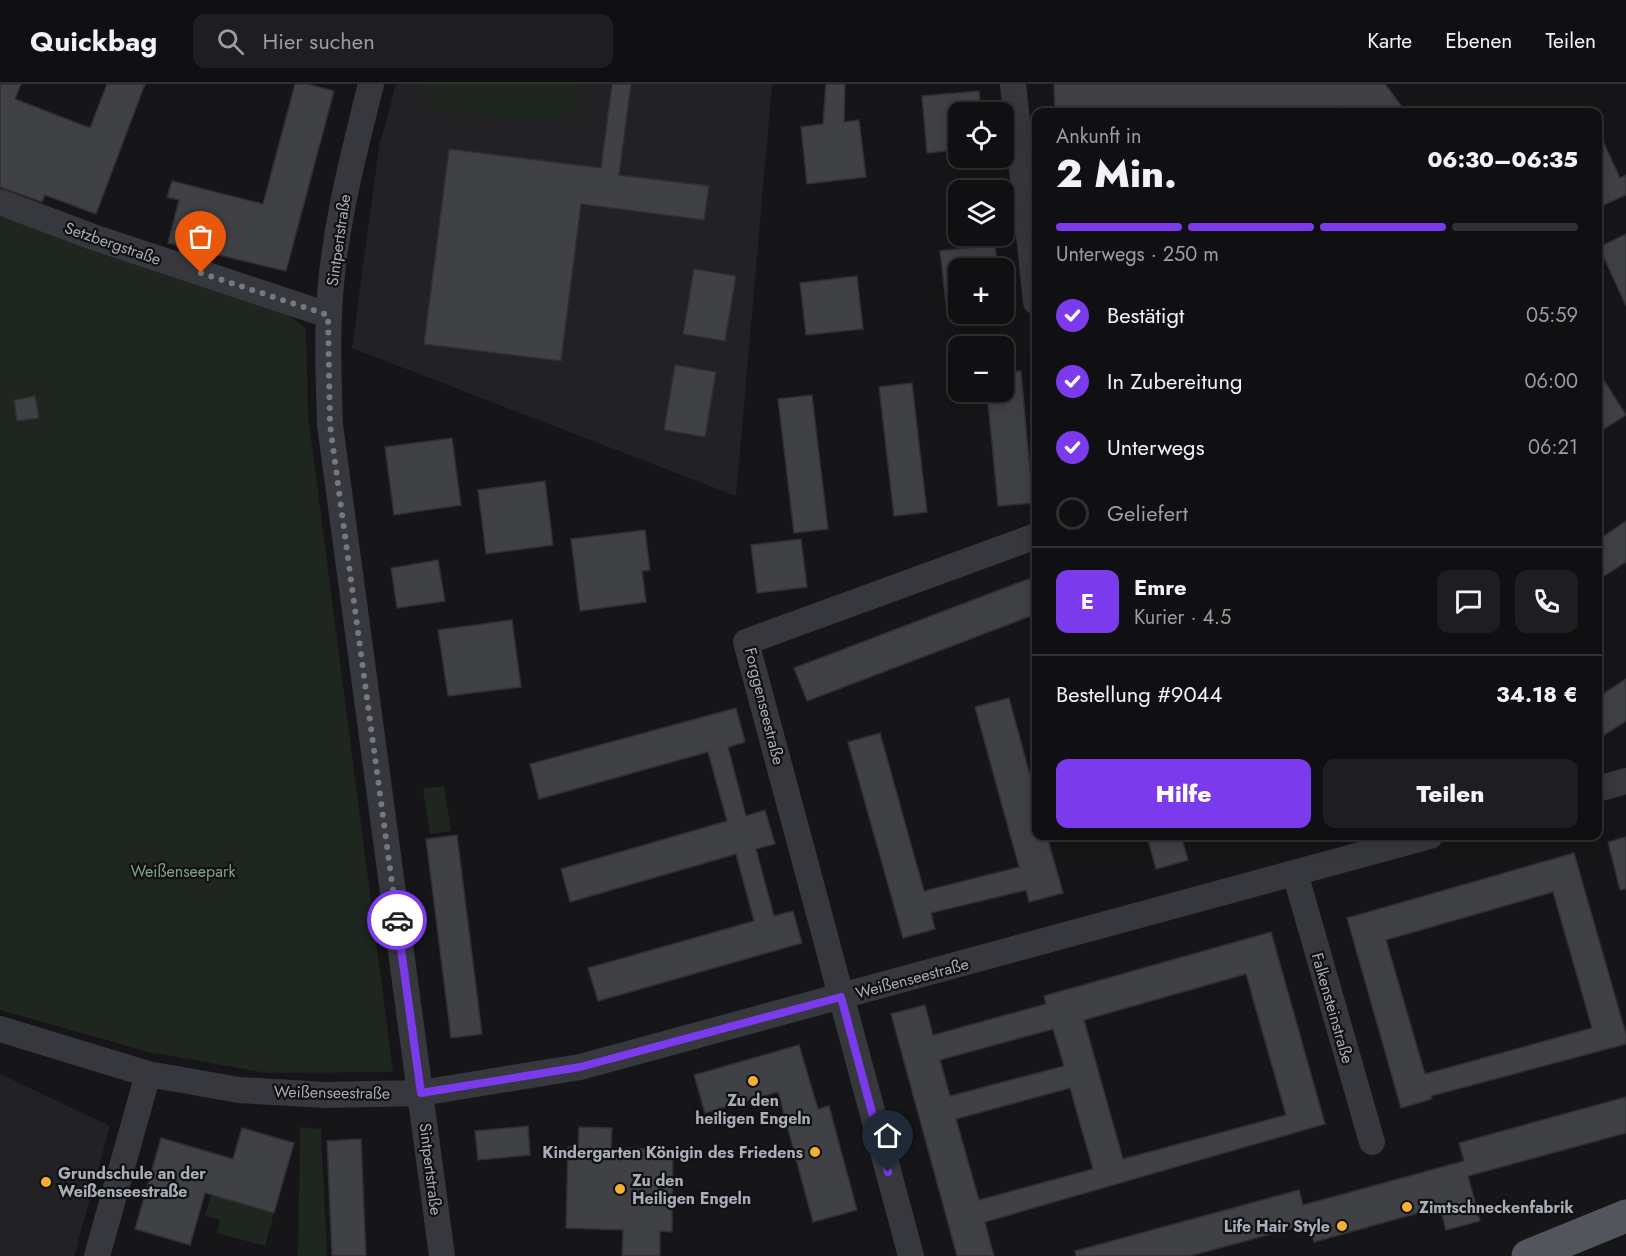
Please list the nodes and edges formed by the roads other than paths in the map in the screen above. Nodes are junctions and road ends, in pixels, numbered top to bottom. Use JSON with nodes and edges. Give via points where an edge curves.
{"nodes":[{"id":1,"x":371,"y":84,"type":"edge"},
{"id":2,"x":1013,"y":84,"type":"edge"},
{"id":3,"x":0,"y":202,"type":"edge"},
{"id":4,"x":1032,"y":264,"type":"edge"},
{"id":5,"x":328,"y":315,"type":"junction"},
{"id":6,"x":1032,"y":537,"type":"edge"},
{"id":7,"x":1626,"y":781,"type":"edge"},
{"id":8,"x":1602,"y":788,"type":"edge"},
{"id":9,"x":1415,"y":840,"type":"edge"},
{"id":10,"x":1295,"y":873,"type":"junction"},
{"id":11,"x":841,"y":997,"type":"junction"},
{"id":12,"x":0,"y":1029,"type":"edge"},
{"id":13,"x":148,"y":1074,"type":"junction"},
{"id":14,"x":421,"y":1093,"type":"junction"},
{"id":15,"x":1372,"y":1142,"type":"dead end"},
{"id":16,"x":1626,"y":1216,"type":"edge"},
{"id":17,"x":97,"y":1256,"type":"edge"},
{"id":18,"x":442,"y":1256,"type":"edge"},
{"id":19,"x":911,"y":1256,"type":"edge"},
{"id":20,"x":1528,"y":1256,"type":"edge"}],
"edges":[{"from":1,"to":5,"type":"street","name":"Sintpertstraße","via":[[340,214]]},
{"from":2,"to":4,"type":"street"},
{"from":3,"to":5,"type":"street","name":"Setzbergstraße"},
{"from":5,"to":14,"type":"street","name":"Sintpertstraße","via":[[330,425]]},
{"from":6,"to":11,"type":"street","name":"Forggenseestraße","via":[[746,642]]},
{"from":7,"to":8,"type":"street"},
{"from":9,"to":10,"type":"street","name":"Weißenseestraße"},
{"from":10,"to":11,"type":"street","name":"Weißenseestraße"},
{"from":10,"to":15,"type":"street","name":"Falkensteinstraße"},
{"from":11,"to":14,"type":"street","name":"Weißenseestraße","via":[[580,1067]]},
{"from":11,"to":19,"type":"street"},
{"from":12,"to":13,"type":"street","name":"Weißenseestraße"},
{"from":13,"to":14,"type":"street","name":"Weißenseestraße","via":[[239,1089],[326,1095]]},
{"from":13,"to":17,"type":"street"},
{"from":14,"to":18,"type":"street","name":"Sintpertstraße"},
{"from":16,"to":20,"type":"main road"}]}
